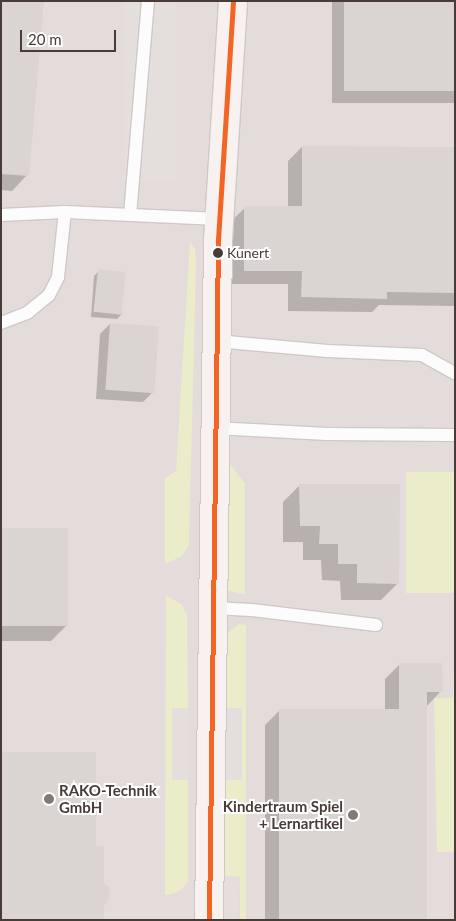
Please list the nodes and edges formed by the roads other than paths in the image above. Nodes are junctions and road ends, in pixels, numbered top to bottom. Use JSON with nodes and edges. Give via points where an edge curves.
{"nodes":[{"id":1,"x":148,"y":1,"type":"edge"},
{"id":2,"x":233,"y":1,"type":"edge"},
{"id":3,"x":65,"y":212,"type":"junction"},
{"id":4,"x":1,"y":215,"type":"edge"},
{"id":5,"x":130,"y":215,"type":"junction"},
{"id":6,"x":219,"y":219,"type":"junction"},
{"id":7,"x":1,"y":323,"type":"edge"},
{"id":8,"x":216,"y":341,"type":"junction"},
{"id":9,"x":455,"y":373,"type":"edge"},
{"id":10,"x":215,"y":428,"type":"junction"},
{"id":11,"x":455,"y":434,"type":"edge"},
{"id":12,"x":213,"y":608,"type":"junction"},
{"id":13,"x":376,"y":625,"type":"dead end"},
{"id":14,"x":208,"y":920,"type":"edge"}],
"edges":[{"from":1,"to":5,"type":"lane"},
{"from":2,"to":6,"type":"street"},
{"from":3,"to":4,"type":"lane"},
{"from":3,"to":5,"type":"lane"},
{"from":3,"to":7,"type":"lane","via":[[58,277],[49,295],[27,313]]},
{"from":5,"to":6,"type":"lane"},
{"from":6,"to":8,"type":"street"},
{"from":8,"to":9,"type":"lane","via":[[422,355]]},
{"from":8,"to":10,"type":"street"},
{"from":10,"to":11,"type":"lane","via":[[327,434]]},
{"from":10,"to":12,"type":"street"},
{"from":12,"to":13,"type":"lane"},
{"from":12,"to":14,"type":"street"}]}
